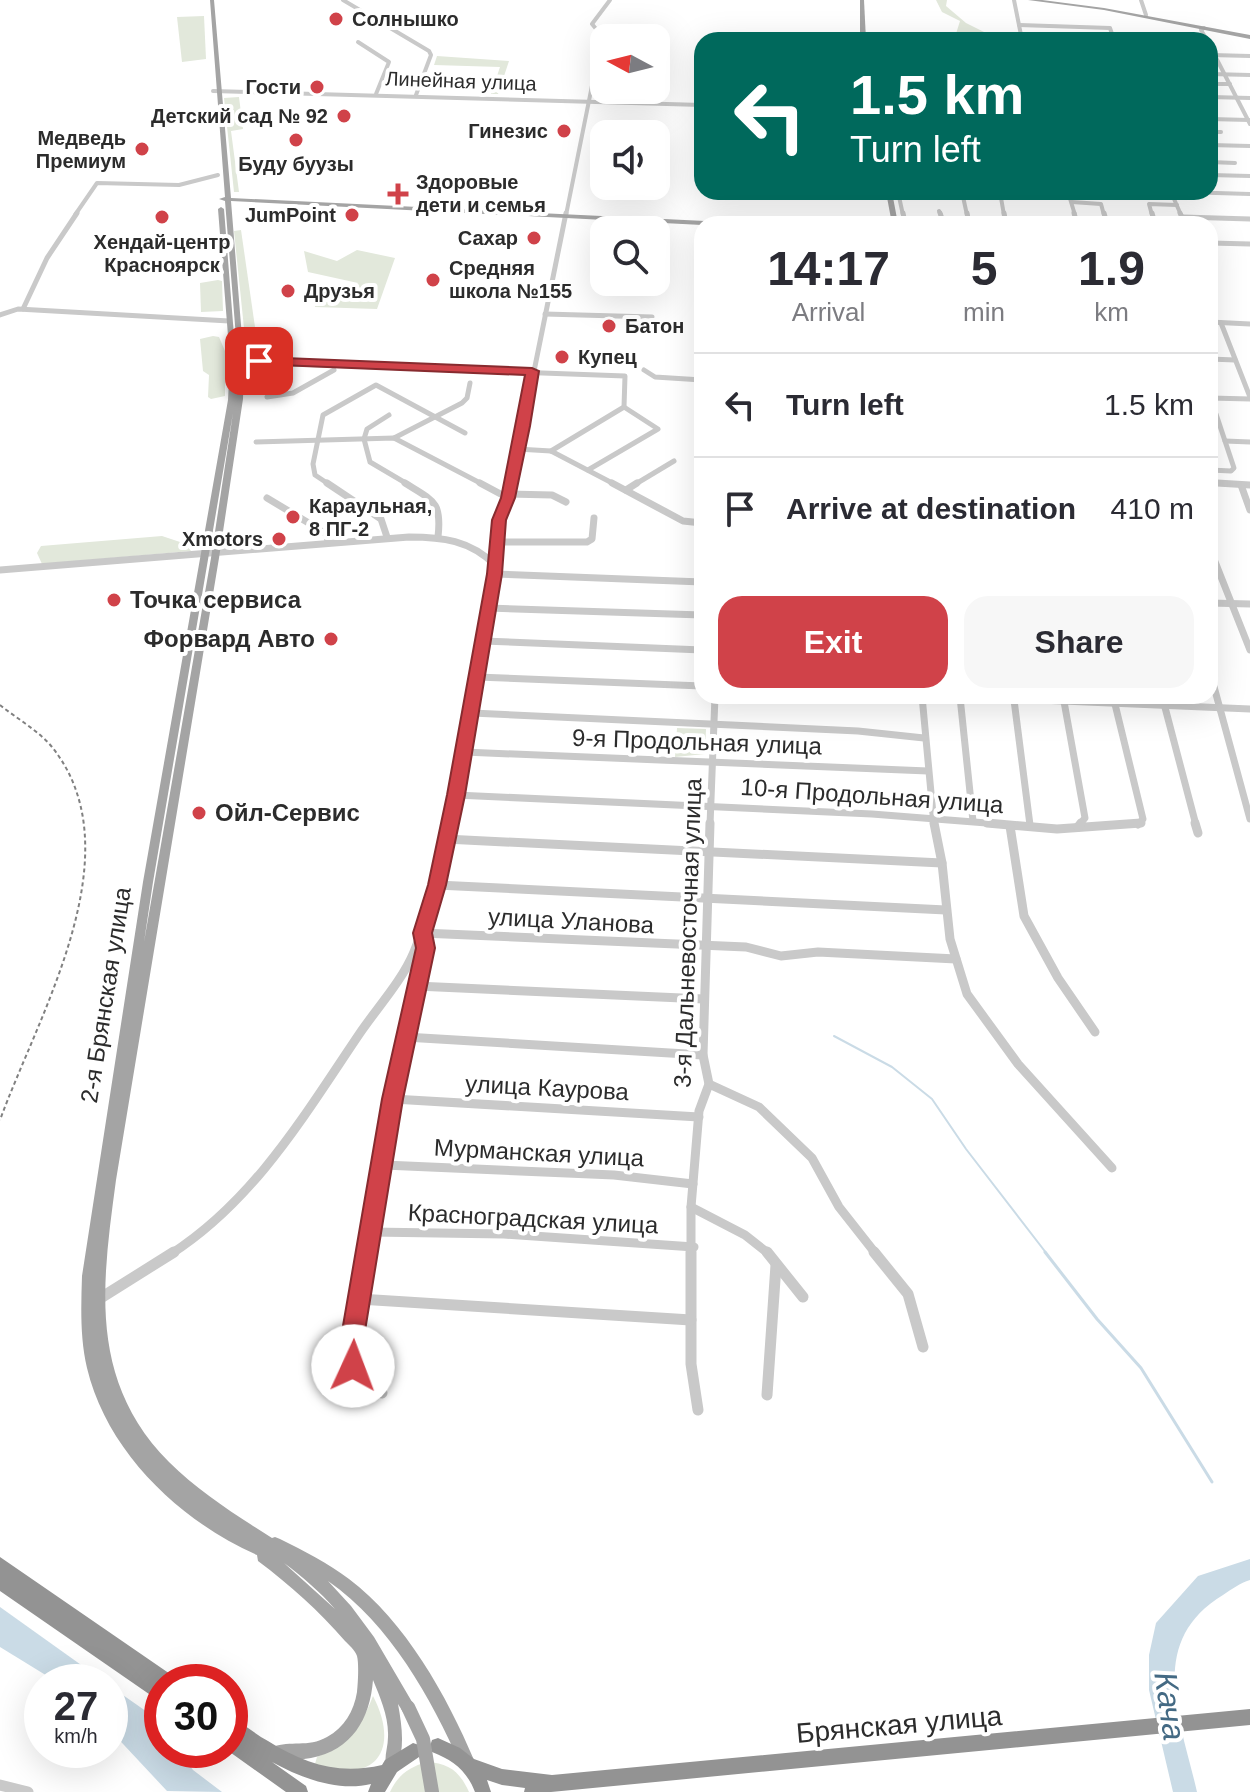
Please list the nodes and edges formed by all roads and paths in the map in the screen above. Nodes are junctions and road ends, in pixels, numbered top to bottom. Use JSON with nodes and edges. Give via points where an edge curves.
{"nodes":[{"id":1,"x":210,"y":0,"type":"edge"},
{"id":2,"x":343,"y":0,"type":"edge"},
{"id":3,"x":610,"y":0,"type":"edge"},
{"id":4,"x":862,"y":0,"type":"edge"},
{"id":5,"x":1014,"y":0,"type":"edge"},
{"id":6,"x":1030,"y":0,"type":"edge"},
{"id":7,"x":1051,"y":0,"type":"edge"},
{"id":8,"x":1141,"y":0,"type":"edge"},
{"id":9,"x":1146,"y":15,"type":"junction"},
{"id":10,"x":1019,"y":25,"type":"junction"},
{"id":11,"x":1204,"y":28,"type":"junction"},
{"id":12,"x":863,"y":32,"type":"edge"},
{"id":13,"x":1020,"y":32,"type":"edge"},
{"id":14,"x":1111,"y":32,"type":"edge"},
{"id":15,"x":1202,"y":32,"type":"edge"},
{"id":16,"x":1250,"y":36,"type":"edge"},
{"id":17,"x":358,"y":42,"type":"dead end"},
{"id":18,"x":1218,"y":54,"type":"edge"},
{"id":19,"x":1250,"y":56,"type":"edge"},
{"id":20,"x":1218,"y":63,"type":"edge"},
{"id":21,"x":1218,"y":74,"type":"edge"},
{"id":22,"x":1225,"y":74,"type":"junction"},
{"id":23,"x":1250,"y":75,"type":"edge"},
{"id":24,"x":1218,"y":84,"type":"edge"},
{"id":25,"x":1230,"y":84,"type":"junction"},
{"id":26,"x":216,"y":91,"type":"junction"},
{"id":27,"x":376,"y":94,"type":"junction"},
{"id":28,"x":416,"y":95,"type":"junction"},
{"id":29,"x":1218,"y":97,"type":"edge"},
{"id":30,"x":1237,"y":98,"type":"junction"},
{"id":31,"x":1250,"y":98,"type":"edge"},
{"id":32,"x":587,"y":101,"type":"junction"},
{"id":33,"x":694,"y":105,"type":"edge"},
{"id":34,"x":1218,"y":119,"type":"edge"},
{"id":35,"x":1249,"y":121,"type":"edge"},
{"id":36,"x":1218,"y":145,"type":"edge"},
{"id":37,"x":1250,"y":146,"type":"edge"},
{"id":38,"x":1218,"y":162,"type":"edge"},
{"id":39,"x":1235,"y":163,"type":"dead end"},
{"id":40,"x":218,"y":175,"type":"junction"},
{"id":41,"x":1218,"y":175,"type":"edge"},
{"id":42,"x":1250,"y":176,"type":"edge"},
{"id":43,"x":1218,"y":193,"type":"edge"},
{"id":44,"x":1250,"y":194,"type":"edge"},
{"id":45,"x":223,"y":199,"type":"junction"},
{"id":46,"x":1175,"y":200,"type":"edge"},
{"id":47,"x":1072,"y":202,"type":"joint"},
{"id":48,"x":1177,"y":205,"type":"junction"},
{"id":49,"x":939,"y":211,"type":"dead end"},
{"id":50,"x":566,"y":216,"type":"junction"},
{"id":51,"x":941,"y":216,"type":"edge"},
{"id":52,"x":1075,"y":216,"type":"edge"},
{"id":53,"x":1105,"y":216,"type":"edge"},
{"id":54,"x":1153,"y":216,"type":"edge"},
{"id":55,"x":1182,"y":216,"type":"edge"},
{"id":56,"x":1218,"y":218,"type":"edge"},
{"id":57,"x":1250,"y":219,"type":"edge"},
{"id":58,"x":694,"y":222,"type":"edge"},
{"id":59,"x":1218,"y":243,"type":"edge"},
{"id":60,"x":1250,"y":244,"type":"edge"},
{"id":61,"x":23,"y":309,"type":"junction"},
{"id":62,"x":545,"y":314,"type":"junction"},
{"id":63,"x":0,"y":315,"type":"edge"},
{"id":64,"x":652,"y":317,"type":"dead end"},
{"id":65,"x":229,"y":321,"type":"junction"},
{"id":66,"x":1218,"y":323,"type":"edge"},
{"id":67,"x":1221,"y":323,"type":"junction"},
{"id":68,"x":1250,"y":324,"type":"edge"},
{"id":69,"x":1218,"y":359,"type":"edge"},
{"id":70,"x":1235,"y":360,"type":"junction"},
{"id":71,"x":241,"y":362,"type":"junction"},
{"id":72,"x":334,"y":370,"type":"dead end"},
{"id":73,"x":532,"y":371,"type":"junction"},
{"id":74,"x":644,"y":371,"type":"dead end"},
{"id":75,"x":694,"y":379,"type":"edge"},
{"id":76,"x":470,"y":383,"type":"dead end"},
{"id":77,"x":267,"y":397,"type":"dead end"},
{"id":78,"x":1218,"y":398,"type":"edge"},
{"id":79,"x":1250,"y":398,"type":"edge"},
{"id":80,"x":624,"y":407,"type":"junction"},
{"id":81,"x":389,"y":415,"type":"dead end"},
{"id":82,"x":434,"y":417,"type":"junction"},
{"id":83,"x":1218,"y":420,"type":"edge"},
{"id":84,"x":465,"y":433,"type":"dead end"},
{"id":85,"x":394,"y":438,"type":"junction"},
{"id":86,"x":364,"y":439,"type":"junction"},
{"id":87,"x":317,"y":440,"type":"junction"},
{"id":88,"x":1225,"y":441,"type":"junction"},
{"id":89,"x":256,"y":442,"type":"dead end"},
{"id":90,"x":1250,"y":442,"type":"edge"},
{"id":91,"x":517,"y":449,"type":"junction"},
{"id":92,"x":551,"y":451,"type":"junction"},
{"id":93,"x":674,"y":461,"type":"dead end"},
{"id":94,"x":588,"y":470,"type":"junction"},
{"id":95,"x":1218,"y":470,"type":"edge"},
{"id":96,"x":1218,"y":484,"type":"edge"},
{"id":97,"x":1241,"y":485,"type":"junction"},
{"id":98,"x":1250,"y":485,"type":"edge"},
{"id":99,"x":626,"y":490,"type":"junction"},
{"id":100,"x":508,"y":496,"type":"junction"},
{"id":101,"x":267,"y":498,"type":"dead end"},
{"id":102,"x":566,"y":502,"type":"dead end"},
{"id":103,"x":1250,"y":510,"type":"edge"},
{"id":104,"x":594,"y":518,"type":"dead end"},
{"id":105,"x":694,"y":522,"type":"edge"},
{"id":106,"x":387,"y":537,"type":"junction"},
{"id":107,"x":438,"y":537,"type":"junction"},
{"id":108,"x":497,"y":542,"type":"junction"},
{"id":109,"x":328,"y":543,"type":"junction"},
{"id":110,"x":210,"y":553,"type":"junction"},
{"id":111,"x":1218,"y":568,"type":"edge"},
{"id":112,"x":494,"y":569,"type":"junction"},
{"id":113,"x":0,"y":570,"type":"edge"},
{"id":114,"x":694,"y":582,"type":"edge"},
{"id":115,"x":1218,"y":603,"type":"edge"},
{"id":116,"x":1233,"y":604,"type":"junction"},
{"id":117,"x":1250,"y":604,"type":"edge"},
{"id":118,"x":488,"y":608,"type":"junction"},
{"id":119,"x":694,"y":615,"type":"edge"},
{"id":120,"x":483,"y":641,"type":"junction"},
{"id":121,"x":694,"y":650,"type":"edge"},
{"id":122,"x":1250,"y":650,"type":"edge"},
{"id":123,"x":477,"y":677,"type":"junction"},
{"id":124,"x":694,"y":686,"type":"edge"},
{"id":125,"x":715,"y":704,"type":"edge"},
{"id":126,"x":922,"y":704,"type":"edge"},
{"id":127,"x":961,"y":704,"type":"edge"},
{"id":128,"x":1015,"y":704,"type":"edge"},
{"id":129,"x":1065,"y":704,"type":"edge"},
{"id":130,"x":1115,"y":704,"type":"edge"},
{"id":131,"x":1155,"y":704,"type":"edge"},
{"id":132,"x":1217,"y":704,"type":"edge"},
{"id":133,"x":1165,"y":705,"type":"junction"},
{"id":134,"x":1218,"y":708,"type":"junction"},
{"id":135,"x":1250,"y":709,"type":"edge"},
{"id":136,"x":472,"y":713,"type":"junction"},
{"id":137,"x":714,"y":724,"type":"junction"},
{"id":138,"x":924,"y":738,"type":"junction"},
{"id":139,"x":464,"y":752,"type":"junction"},
{"id":140,"x":713,"y":763,"type":"junction"},
{"id":141,"x":928,"y":771,"type":"junction"},
{"id":142,"x":456,"y":795,"type":"junction"},
{"id":143,"x":712,"y":806,"type":"junction"},
{"id":144,"x":933,"y":818,"type":"junction"},
{"id":145,"x":1250,"y":819,"type":"edge"},
{"id":146,"x":973,"y":821,"type":"junction"},
{"id":147,"x":1010,"y":826,"type":"junction"},
{"id":148,"x":1030,"y":826,"type":"junction"},
{"id":149,"x":1078,"y":827,"type":"junction"},
{"id":150,"x":1198,"y":833,"type":"dead end"},
{"id":151,"x":445,"y":839,"type":"junction"},
{"id":152,"x":709,"y":852,"type":"junction"},
{"id":153,"x":942,"y":863,"type":"junction"},
{"id":154,"x":437,"y":885,"type":"junction"},
{"id":155,"x":708,"y":897,"type":"junction"},
{"id":156,"x":946,"y":910,"type":"junction"},
{"id":157,"x":422,"y":933,"type":"junction"},
{"id":158,"x":707,"y":947,"type":"junction"},
{"id":159,"x":956,"y":959,"type":"junction"},
{"id":160,"x":416,"y":986,"type":"junction"},
{"id":161,"x":704,"y":999,"type":"junction"},
{"id":162,"x":1095,"y":1032,"type":"dead end"},
{"id":163,"x":405,"y":1037,"type":"junction"},
{"id":164,"x":703,"y":1055,"type":"junction"},
{"id":165,"x":709,"y":1084,"type":"junction"},
{"id":166,"x":393,"y":1099,"type":"junction"},
{"id":167,"x":699,"y":1117,"type":"junction"},
{"id":168,"x":384,"y":1165,"type":"junction"},
{"id":169,"x":1112,"y":1168,"type":"dead end"},
{"id":170,"x":693,"y":1184,"type":"junction"},
{"id":171,"x":691,"y":1207,"type":"junction"},
{"id":172,"x":371,"y":1232,"type":"junction"},
{"id":173,"x":694,"y":1247,"type":"junction"},
{"id":174,"x":776,"y":1264,"type":"junction"},
{"id":175,"x":803,"y":1297,"type":"dead end"},
{"id":176,"x":99,"y":1299,"type":"junction"},
{"id":177,"x":359,"y":1299,"type":"junction"},
{"id":178,"x":691,"y":1320,"type":"junction"},
{"id":179,"x":923,"y":1347,"type":"dead end"},
{"id":180,"x":382,"y":1393,"type":"dead end"},
{"id":181,"x":767,"y":1395,"type":"dead end"},
{"id":182,"x":698,"y":1410,"type":"dead end"},
{"id":183,"x":255,"y":1541,"type":"junction"},
{"id":184,"x":0,"y":1565,"type":"edge"},
{"id":185,"x":0,"y":1582,"type":"edge"},
{"id":186,"x":362,"y":1651,"type":"junction"},
{"id":187,"x":144,"y":1666,"type":"edge"},
{"id":188,"x":144,"y":1682,"type":"edge"},
{"id":189,"x":1250,"y":1717,"type":"edge"},
{"id":190,"x":248,"y":1738,"type":"edge"},
{"id":191,"x":438,"y":1746,"type":"dead end"},
{"id":192,"x":266,"y":1751,"type":"junction"},
{"id":193,"x":413,"y":1751,"type":"dead end"},
{"id":194,"x":248,"y":1755,"type":"edge"},
{"id":195,"x":469,"y":1764,"type":"junction"},
{"id":196,"x":388,"y":1769,"type":"junction"},
{"id":197,"x":552,"y":1783,"type":"junction"},
{"id":198,"x":0,"y":1785,"type":"edge"},
{"id":199,"x":28,"y":1792,"type":"edge"},
{"id":200,"x":300,"y":1792,"type":"edge"},
{"id":201,"x":376,"y":1792,"type":"edge"},
{"id":202,"x":432,"y":1792,"type":"edge"},
{"id":203,"x":483,"y":1792,"type":"edge"},
{"id":204,"x":532,"y":1792,"type":"edge"}],
"edges":[{"from":1,"to":26,"type":"main road"},
{"from":2,"to":28,"type":"street","via":[[429,51]]},
{"from":3,"to":32,"type":"street","via":[[592,22],[602,36]]},
{"from":4,"to":12,"type":"main road"},
{"from":5,"to":10,"type":"street"},
{"from":6,"to":11,"type":"main road"},
{"from":7,"to":9,"type":"main road"},
{"from":8,"to":9,"type":"street"},
{"from":9,"to":16,"type":"main road"},
{"from":10,"to":13,"type":"street"},
{"from":10,"to":14,"type":"street"},
{"from":11,"to":15,"type":"street"},
{"from":11,"to":16,"type":"main road"},
{"from":17,"to":27,"type":"street","via":[[389,62]]},
{"from":18,"to":19,"type":"street"},
{"from":20,"to":22,"type":"street"},
{"from":21,"to":22,"type":"street"},
{"from":22,"to":23,"type":"street"},
{"from":22,"to":25,"type":"street"},
{"from":24,"to":25,"type":"street"},
{"from":25,"to":30,"type":"street"},
{"from":26,"to":27,"type":"street","name":"Линейная улица"},
{"from":26,"to":40,"type":"main road"},
{"from":26,"to":45,"type":"main road"},
{"from":27,"to":28,"type":"street","name":"Линейная улица"},
{"from":28,"to":32,"type":"street","name":"Линейная улица"},
{"from":29,"to":30,"type":"street"},
{"from":30,"to":31,"type":"street"},
{"from":30,"to":35,"type":"street"},
{"from":32,"to":33,"type":"street","name":"Линейная улица"},
{"from":32,"to":50,"type":"street"},
{"from":34,"to":35,"type":"street"},
{"from":36,"to":37,"type":"street"},
{"from":38,"to":39,"type":"street"},
{"from":40,"to":45,"type":"main road"},
{"from":40,"to":61,"type":"street","via":[[179,185],[97,183],[47,258]]},
{"from":41,"to":42,"type":"street"},
{"from":43,"to":44,"type":"street"},
{"from":45,"to":50,"type":"main road"},
{"from":45,"to":65,"type":"main road"},
{"from":45,"to":71,"type":"main road"},
{"from":46,"to":48,"type":"street"},
{"from":47,"to":52,"type":"street"},
{"from":47,"to":53,"type":"street","via":[[1101,204]]},
{"from":48,"to":54,"type":"street","via":[[1149,204]]},
{"from":48,"to":55,"type":"street"},
{"from":49,"to":51,"type":"street"},
{"from":50,"to":58,"type":"main road"},
{"from":50,"to":62,"type":"street"},
{"from":56,"to":57,"type":"street"},
{"from":59,"to":60,"type":"street"},
{"from":61,"to":63,"type":"street"},
{"from":61,"to":65,"type":"street"},
{"from":62,"to":64,"type":"street"},
{"from":62,"to":73,"type":"street"},
{"from":65,"to":110,"type":"main road","via":[[232,400]]},
{"from":66,"to":67,"type":"street"},
{"from":67,"to":68,"type":"street"},
{"from":67,"to":70,"type":"street"},
{"from":69,"to":70,"type":"street"},
{"from":70,"to":79,"type":"street"},
{"from":71,"to":73,"type":"street"},
{"from":71,"to":110,"type":"main road","via":[[237,414]]},
{"from":72,"to":77,"type":"street","via":[[293,393]]},
{"from":73,"to":80,"type":"street","via":[[625,376]]},
{"from":73,"to":91,"type":"street"},
{"from":74,"to":75,"type":"street","via":[[655,377]]},
{"from":76,"to":82,"type":"street","via":[[462,403]]},
{"from":78,"to":79,"type":"street"},
{"from":80,"to":92,"type":"street"},
{"from":80,"to":94,"type":"street","via":[[658,429]]},
{"from":81,"to":86,"type":"street","via":[[371,424]]},
{"from":82,"to":84,"type":"street"},
{"from":82,"to":85,"type":"street"},
{"from":82,"to":87,"type":"street","via":[[376,385],[326,412]]},
{"from":83,"to":88,"type":"street"},
{"from":85,"to":86,"type":"street"},
{"from":85,"to":100,"type":"street"},
{"from":86,"to":87,"type":"street"},
{"from":86,"to":107,"type":"street","via":[[370,462],[437,505]]},
{"from":87,"to":89,"type":"street"},
{"from":87,"to":106,"type":"street","via":[[315,475],[381,519]]},
{"from":88,"to":90,"type":"street"},
{"from":88,"to":95,"type":"street","via":[[1233,470]]},
{"from":91,"to":92,"type":"street"},
{"from":91,"to":100,"type":"street"},
{"from":92,"to":94,"type":"street"},
{"from":93,"to":99,"type":"street"},
{"from":94,"to":99,"type":"street"},
{"from":96,"to":97,"type":"street"},
{"from":97,"to":98,"type":"street"},
{"from":97,"to":103,"type":"street"},
{"from":99,"to":105,"type":"street"},
{"from":100,"to":102,"type":"street","via":[[552,495]]},
{"from":100,"to":108,"type":"street"},
{"from":101,"to":109,"type":"street","via":[[327,534]]},
{"from":104,"to":108,"type":"street","via":[[587,542]]},
{"from":106,"to":107,"type":"street"},
{"from":106,"to":109,"type":"street"},
{"from":107,"to":112,"type":"street","via":[[479,549]]},
{"from":108,"to":112,"type":"street"},
{"from":109,"to":110,"type":"street"},
{"from":110,"to":113,"type":"street"},
{"from":110,"to":176,"type":"main road","name":"2-я Брянская улица","via":[[103,1242]]},
{"from":110,"to":183,"type":"main road","name":"2-я Брянская улица","via":[[146,897],[89,1264],[87,1306],[90,1349],[102,1394],[135,1452],[168,1488]]},
{"from":111,"to":116,"type":"street"},
{"from":112,"to":114,"type":"street"},
{"from":112,"to":118,"type":"street"},
{"from":115,"to":116,"type":"street"},
{"from":116,"to":117,"type":"street"},
{"from":116,"to":122,"type":"street"},
{"from":118,"to":119,"type":"street"},
{"from":118,"to":120,"type":"street"},
{"from":120,"to":121,"type":"street"},
{"from":120,"to":123,"type":"street"},
{"from":123,"to":124,"type":"street"},
{"from":123,"to":136,"type":"street"},
{"from":125,"to":137,"type":"street","name":"3-я Дальневосточная улица"},
{"from":126,"to":138,"type":"street"},
{"from":127,"to":146,"type":"street"},
{"from":128,"to":148,"type":"street"},
{"from":129,"to":149,"type":"street","via":[[1085,818]]},
{"from":130,"to":149,"type":"street","name":"10-я Продольная улица","via":[[1141,824]]},
{"from":131,"to":133,"type":"street"},
{"from":132,"to":134,"type":"street"},
{"from":133,"to":134,"type":"street"},
{"from":133,"to":150,"type":"street"},
{"from":134,"to":135,"type":"street"},
{"from":134,"to":145,"type":"street"},
{"from":136,"to":137,"type":"street"},
{"from":136,"to":139,"type":"street"},
{"from":137,"to":138,"type":"street"},
{"from":137,"to":140,"type":"street","name":"3-я Дальневосточная улица"},
{"from":138,"to":141,"type":"street"},
{"from":139,"to":140,"type":"street","name":"9-я Продольная улица"},
{"from":139,"to":142,"type":"street"},
{"from":140,"to":141,"type":"street","name":"9-я Продольная улица"},
{"from":140,"to":143,"type":"street","name":"3-я Дальневосточная улица"},
{"from":141,"to":144,"type":"street"},
{"from":142,"to":143,"type":"street","name":"10-я Продольная улица"},
{"from":142,"to":151,"type":"street"},
{"from":143,"to":144,"type":"street","name":"10-я Продольная улица"},
{"from":143,"to":152,"type":"street","name":"3-я Дальневосточная улица"},
{"from":144,"to":146,"type":"street","name":"10-я Продольная улица"},
{"from":144,"to":153,"type":"street"},
{"from":146,"to":147,"type":"street","name":"10-я Продольная улица"},
{"from":147,"to":148,"type":"street","name":"10-я Продольная улица"},
{"from":147,"to":162,"type":"street","via":[[1024,916]]},
{"from":148,"to":149,"type":"street","name":"10-я Продольная улица"},
{"from":151,"to":152,"type":"street"},
{"from":151,"to":154,"type":"street"},
{"from":152,"to":153,"type":"street"},
{"from":152,"to":155,"type":"street","name":"3-я Дальневосточная улица"},
{"from":153,"to":156,"type":"street"},
{"from":154,"to":155,"type":"street"},
{"from":154,"to":157,"type":"street"},
{"from":155,"to":156,"type":"street"},
{"from":155,"to":158,"type":"street","name":"3-я Дальневосточная улица"},
{"from":156,"to":159,"type":"street"},
{"from":157,"to":158,"type":"street","name":"улица Уланова"},
{"from":157,"to":160,"type":"street","via":[[425,948]]},
{"from":157,"to":176,"type":"street","via":[[413,955],[250,1187],[181,1247]]},
{"from":158,"to":159,"type":"street","name":"улица Уланова","via":[[746,947],[781,956],[818,952]]},
{"from":158,"to":161,"type":"street","name":"3-я Дальневосточная улица"},
{"from":159,"to":169,"type":"street","via":[[973,1006]]},
{"from":160,"to":161,"type":"street"},
{"from":160,"to":163,"type":"street"},
{"from":161,"to":164,"type":"street","name":"3-я Дальневосточная улица"},
{"from":163,"to":164,"type":"street"},
{"from":163,"to":166,"type":"street"},
{"from":164,"to":165,"type":"street","name":"3-я Дальневосточная улица"},
{"from":165,"to":167,"type":"street","name":"3-я Дальневосточная улица"},
{"from":165,"to":179,"type":"street","via":[[759,1107],[812,1158],[839,1207],[908,1294]]},
{"from":166,"to":167,"type":"street","name":"улица Каурова"},
{"from":166,"to":168,"type":"street"},
{"from":167,"to":170,"type":"street","name":"3-я Дальневосточная улица"},
{"from":168,"to":170,"type":"street","name":"Мурманская улица","via":[[614,1175]]},
{"from":168,"to":172,"type":"street"},
{"from":170,"to":171,"type":"street","name":"3-я Дальневосточная улица"},
{"from":171,"to":173,"type":"street","name":"3-я Дальневосточная улица"},
{"from":171,"to":174,"type":"street","via":[[756,1242]]},
{"from":172,"to":173,"type":"street","name":"Красноградская улица","via":[[504,1234]]},
{"from":172,"to":177,"type":"street"},
{"from":173,"to":178,"type":"street","name":"3-я Дальневосточная улица"},
{"from":174,"to":175,"type":"street"},
{"from":174,"to":181,"type":"street"},
{"from":176,"to":183,"type":"main road","name":"2-я Брянская улица","via":[[108,1372],[138,1436],[192,1494]]},
{"from":177,"to":178,"type":"street"},
{"from":177,"to":180,"type":"street","via":[[353,1366],[360,1378]]},
{"from":178,"to":182,"type":"street","name":"3-я Дальневосточная улица"},
{"from":183,"to":186,"type":"main road","via":[[326,1606]]},
{"from":183,"to":195,"type":"main road","via":[[323,1568],[354,1592],[411,1661]]},
{"from":183,"to":202,"type":"main road","name":"2-я Брянская улица","bridge":true,"via":[[321,1584],[364,1634],[423,1739]]},
{"from":184,"to":187,"type":"highway"},
{"from":185,"to":188,"type":"highway"},
{"from":186,"to":192,"type":"main road","via":[[367,1694],[350,1729],[312,1750]]},
{"from":186,"to":196,"type":"main road","via":[[396,1721],[396,1751]]},
{"from":189,"to":197,"type":"highway","name":"Брянская улица"},
{"from":190,"to":192,"type":"highway"},
{"from":191,"to":195,"type":"highway"},
{"from":192,"to":196,"type":"highway","via":[[330,1778],[354,1780]]},
{"from":193,"to":196,"type":"highway"},
{"from":194,"to":200,"type":"highway"},
{"from":195,"to":197,"type":"highway","via":[[502,1777]]},
{"from":195,"to":203,"type":"highway"},
{"from":196,"to":201,"type":"highway"},
{"from":197,"to":204,"type":"highway"},
{"from":198,"to":199,"type":"street"}]}
